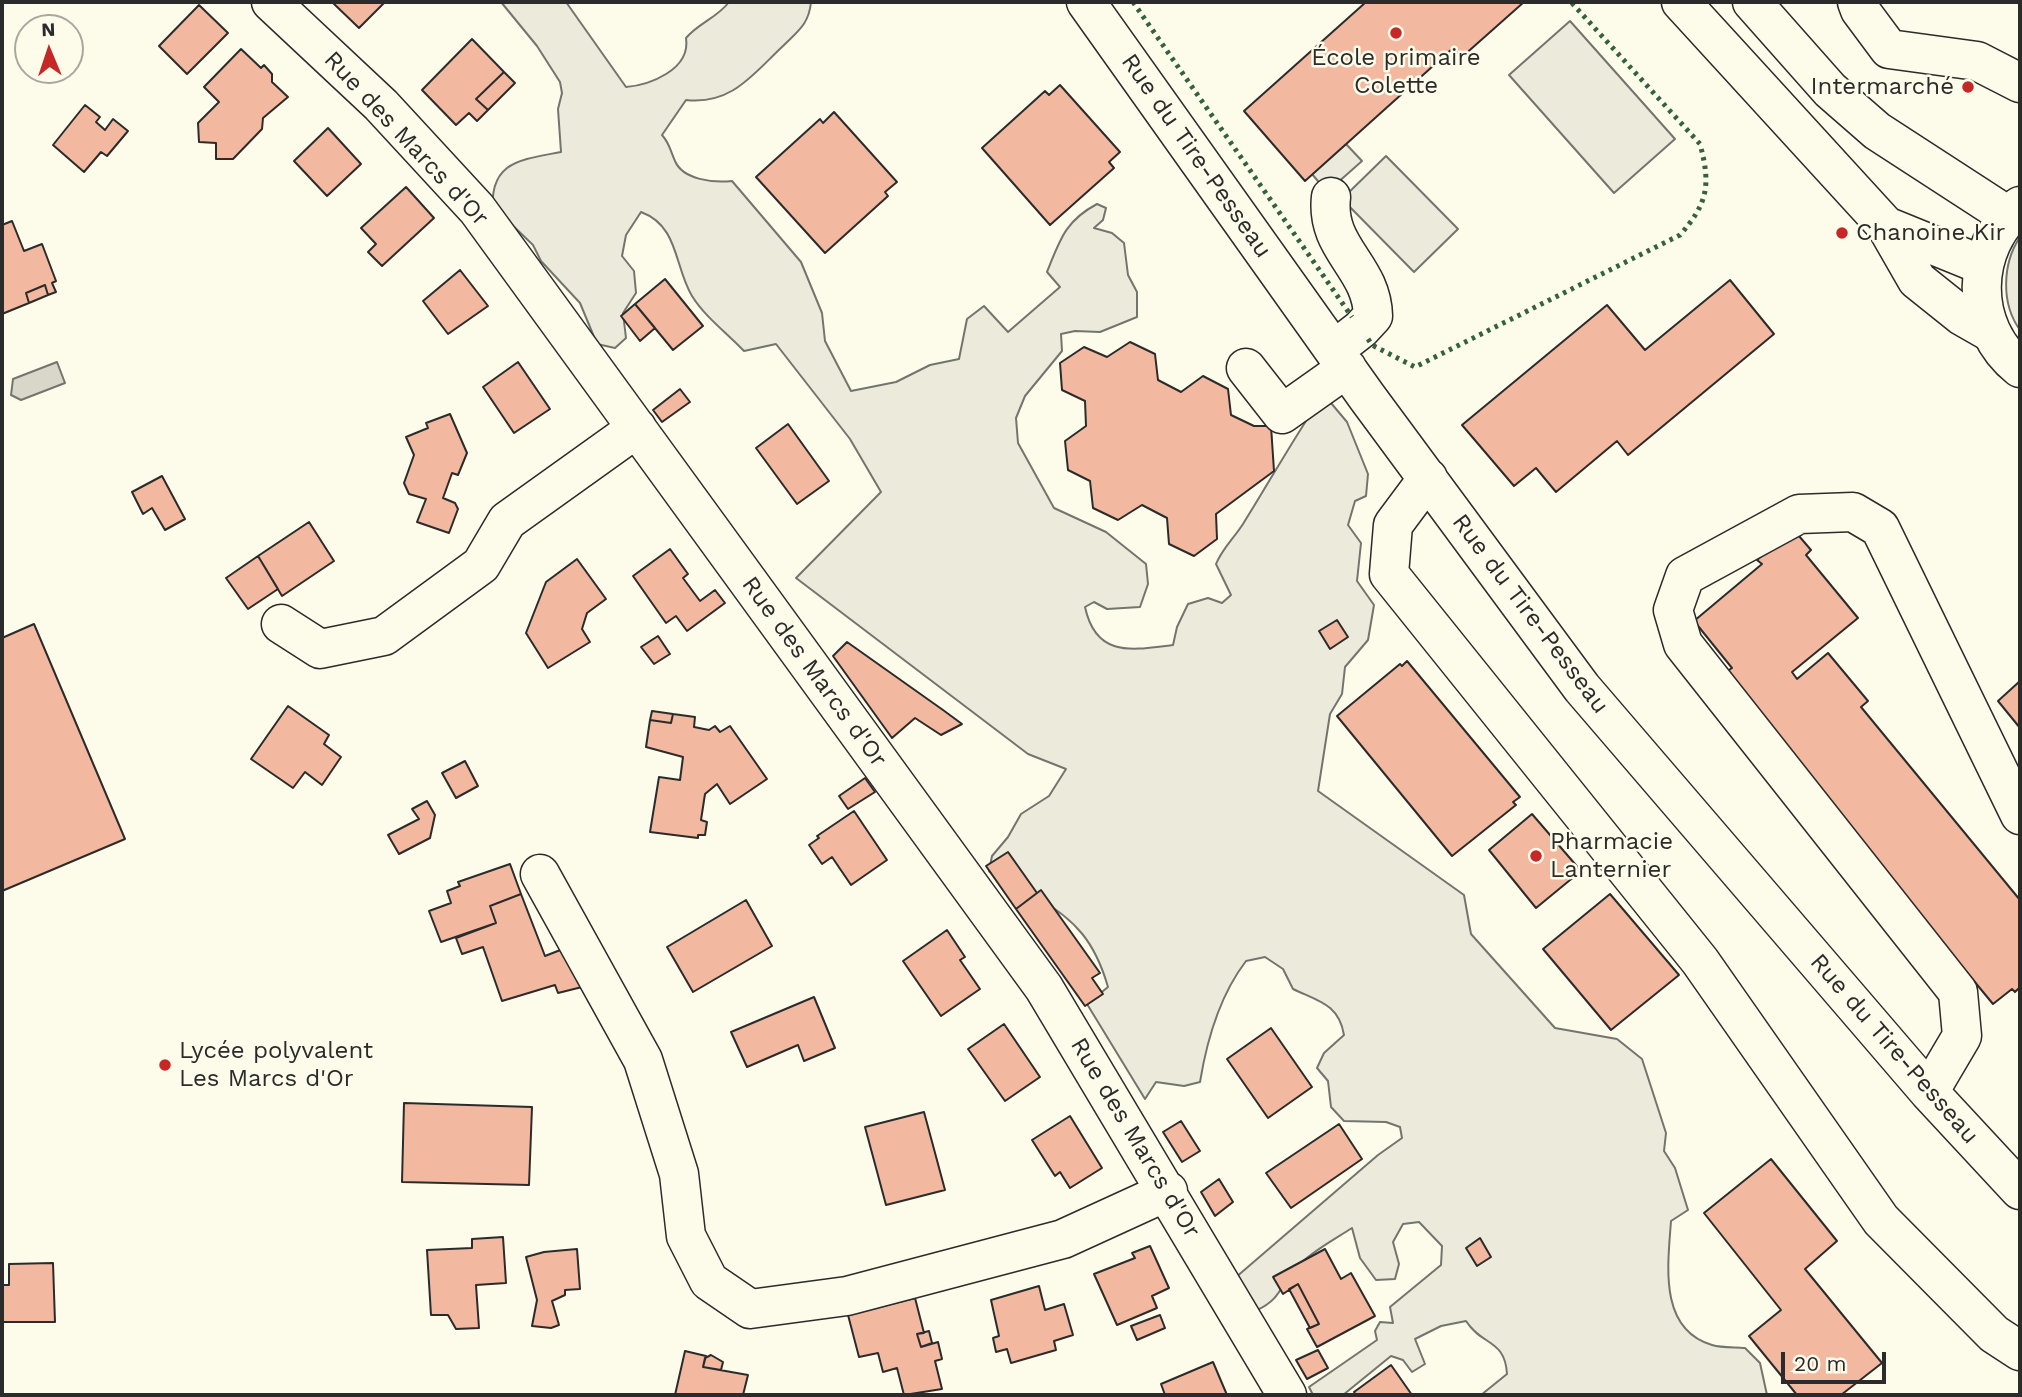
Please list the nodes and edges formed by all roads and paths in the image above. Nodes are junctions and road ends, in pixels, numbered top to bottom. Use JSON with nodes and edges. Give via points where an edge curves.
{"nodes":[{"id":1,"x":271,"y":2,"type":"edge"},
{"id":2,"x":1086,"y":2,"type":"edge"},
{"id":3,"x":1681,"y":2,"type":"edge"},
{"id":4,"x":1752,"y":2,"type":"edge"},
{"id":5,"x":1857,"y":2,"type":"edge"},
{"id":6,"x":2020,"y":83,"type":"edge"},
{"id":7,"x":1331,"y":197,"type":"dead end"},
{"id":8,"x":2014,"y":210,"type":"edge"},
{"id":9,"x":1886,"y":226,"type":"junction"},
{"id":10,"x":1982,"y":265,"type":"junction"},
{"id":11,"x":1990,"y":332,"type":"junction"},
{"id":12,"x":1340,"y":359,"type":"junction"},
{"id":13,"x":1246,"y":368,"type":"dead end"},
{"id":14,"x":2020,"y":368,"type":"edge"},
{"id":15,"x":637,"y":428,"type":"junction"},
{"id":16,"x":1428,"y":478,"type":"junction"},
{"id":17,"x":281,"y":624,"type":"dead end"},
{"id":18,"x":2020,"y":816,"type":"edge"},
{"id":19,"x":540,"y":874,"type":"dead end"},
{"id":20,"x":1929,"y":1092,"type":"junction"},
{"id":21,"x":2020,"y":1190,"type":"edge"},
{"id":22,"x":1168,"y":1191,"type":"junction"},
{"id":23,"x":2020,"y":1351,"type":"edge"},
{"id":24,"x":1287,"y":1395,"type":"edge"}],
"edges":[{"from":1,"to":15,"type":"street","name":"Rue des Marcs d'Or","via":[[381,106],[477,208]]},
{"from":2,"to":12,"type":"street","name":"Rue du Tire-Pesseau"},
{"from":3,"to":9,"type":"street"},
{"from":4,"to":8,"type":"street","via":[[1830,90],[1877,131]]},
{"from":5,"to":6,"type":"street","via":[[1889,49],[1977,61]]},
{"from":7,"to":12,"type":"street","via":[[1332,229],[1373,296],[1373,316]]},
{"from":8,"to":10,"type":"street","via":[[1992,238]]},
{"from":9,"to":10,"type":"street"},
{"from":9,"to":11,"type":"street","via":[[1917,280]]},
{"from":10,"to":11,"type":"street","via":[[1981,298]]},
{"from":11,"to":14,"type":"street"},
{"from":12,"to":13,"type":"street","via":[[1282,414]]},
{"from":12,"to":16,"type":"street","name":"Rue du Tire-Pesseau"},
{"from":15,"to":17,"type":"street","via":[[507,521],[481,565],[384,636],[320,649]]},
{"from":15,"to":22,"type":"street","name":"Rue des Marcs d'Or","via":[[1044,988]]},
{"from":16,"to":20,"type":"street","name":"Rue du Tire-Pesseau","via":[[1582,688]]},
{"from":16,"to":23,"type":"street","via":[[1393,525],[1389,574],[1700,961],[1881,1220],[1994,1334]]},
{"from":18,"to":20,"type":"street","via":[[1880,528],[1853,512],[1799,513],[1685,576],[1673,610],[1682,644],[1958,992],[1962,1036]]},
{"from":19,"to":22,"type":"street","via":[[643,1060],[679,1174],[686,1236],[709,1281],[750,1310],[847,1296],[1063,1239]]},
{"from":20,"to":21,"type":"street","name":"Rue du Tire-Pesseau"},
{"from":22,"to":24,"type":"street","name":"Rue des Marcs d'Or"}]}
